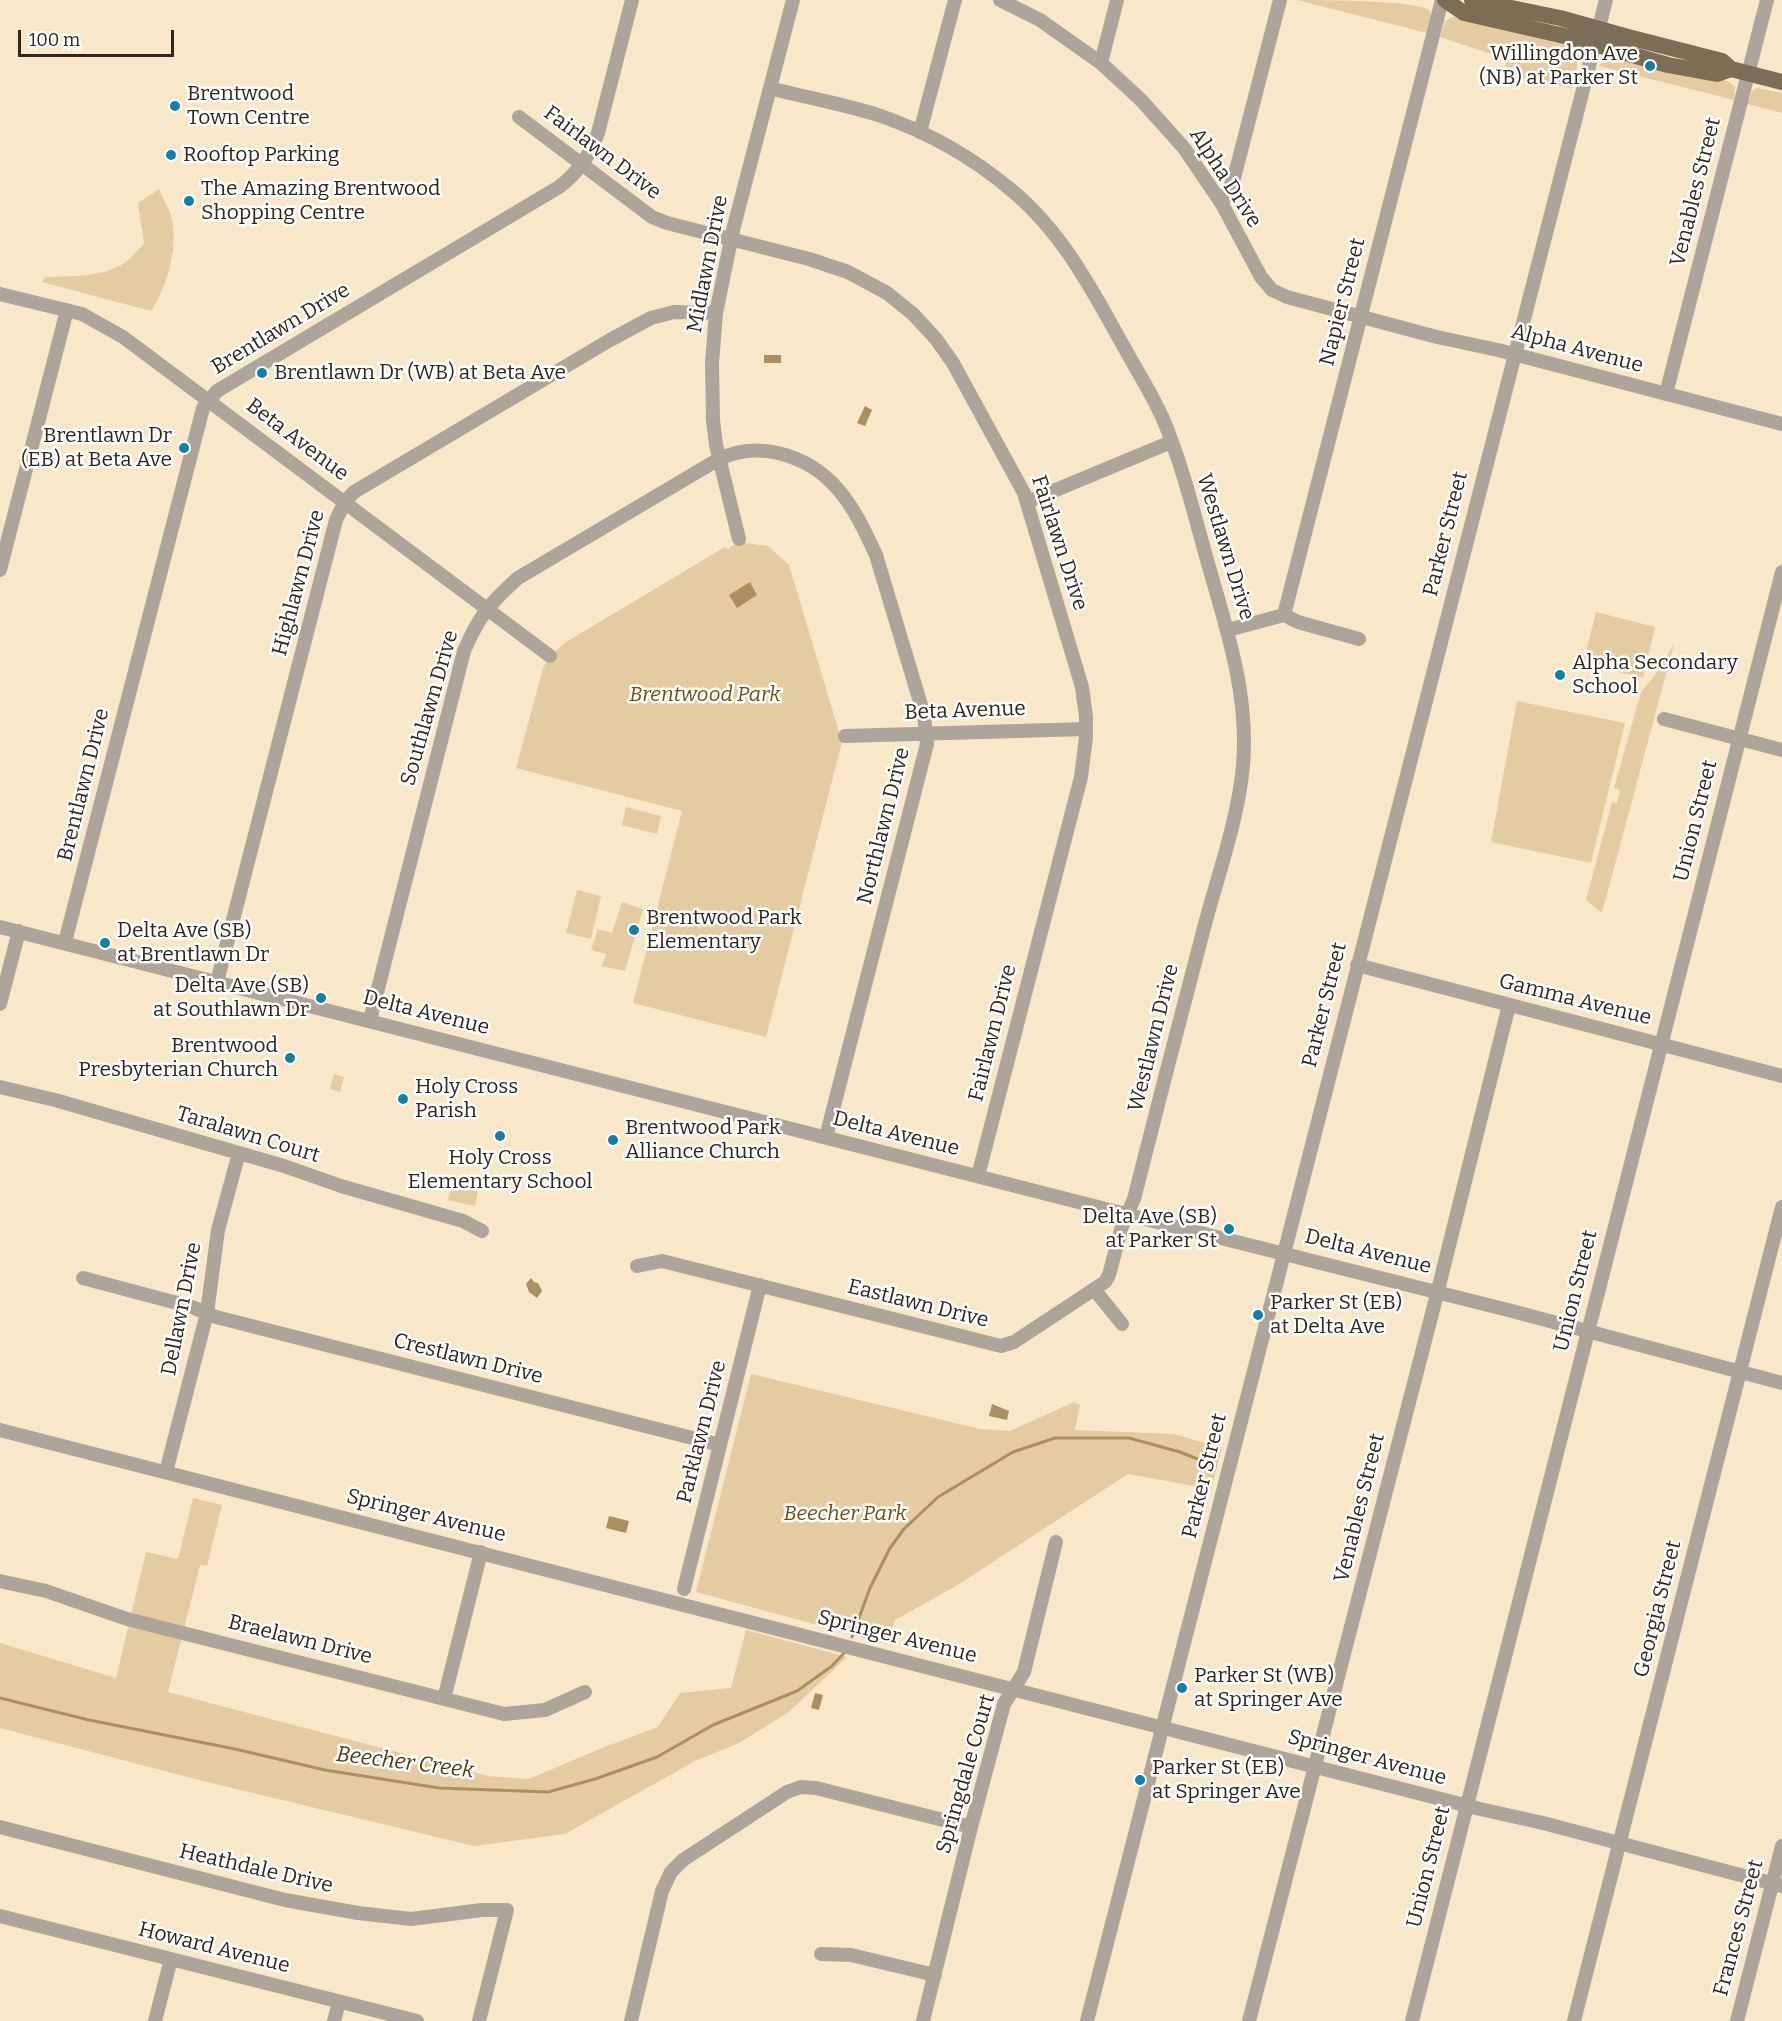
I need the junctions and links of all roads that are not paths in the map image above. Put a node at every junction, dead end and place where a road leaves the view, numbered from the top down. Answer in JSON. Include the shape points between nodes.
{"nodes":[{"id":1,"x":632,"y":0,"type":"edge"},
{"id":2,"x":793,"y":0,"type":"edge"},
{"id":3,"x":955,"y":0,"type":"edge"},
{"id":4,"x":1000,"y":0,"type":"edge"},
{"id":5,"x":1117,"y":0,"type":"edge"},
{"id":6,"x":1280,"y":0,"type":"edge"},
{"id":7,"x":1444,"y":0,"type":"edge"},
{"id":8,"x":1472,"y":0,"type":"edge"},
{"id":9,"x":1606,"y":0,"type":"edge"},
{"id":10,"x":1767,"y":0,"type":"edge"},
{"id":11,"x":1597,"y":37,"type":"junction"},
{"id":12,"x":1101,"y":63,"type":"junction"},
{"id":13,"x":1748,"y":73,"type":"junction"},
{"id":14,"x":1782,"y":82,"type":"edge"},
{"id":15,"x":770,"y":88,"type":"junction"},
{"id":16,"x":519,"y":117,"type":"dead end"},
{"id":17,"x":920,"y":132,"type":"junction"},
{"id":18,"x":582,"y":165,"type":"junction"},
{"id":19,"x":1221,"y":204,"type":"junction"},
{"id":20,"x":731,"y":240,"type":"junction"},
{"id":21,"x":0,"y":294,"type":"edge"},
{"id":22,"x":67,"y":310,"type":"junction"},
{"id":23,"x":716,"y":312,"type":"junction"},
{"id":24,"x":1362,"y":317,"type":"junction"},
{"id":25,"x":1514,"y":354,"type":"junction"},
{"id":26,"x":1666,"y":394,"type":"junction"},
{"id":27,"x":208,"y":400,"type":"junction"},
{"id":28,"x":1782,"y":424,"type":"edge"},
{"id":29,"x":1171,"y":442,"type":"junction"},
{"id":30,"x":719,"y":459,"type":"junction"},
{"id":31,"x":345,"y":502,"type":"junction"},
{"id":32,"x":1027,"y":502,"type":"junction"},
{"id":33,"x":740,"y":539,"type":"dead end"},
{"id":34,"x":0,"y":570,"type":"edge"},
{"id":35,"x":1782,"y":572,"type":"edge"},
{"id":36,"x":486,"y":609,"type":"junction"},
{"id":37,"x":1284,"y":615,"type":"junction"},
{"id":38,"x":1228,"y":630,"type":"junction"},
{"id":39,"x":1359,"y":639,"type":"dead end"},
{"id":40,"x":550,"y":656,"type":"dead end"},
{"id":41,"x":1664,"y":719,"type":"dead end"},
{"id":42,"x":1086,"y":729,"type":"junction"},
{"id":43,"x":927,"y":733,"type":"junction"},
{"id":44,"x":845,"y":736,"type":"dead end"},
{"id":45,"x":1739,"y":739,"type":"junction"},
{"id":46,"x":1782,"y":750,"type":"edge"},
{"id":47,"x":0,"y":927,"type":"edge"},
{"id":48,"x":19,"y":931,"type":"junction"},
{"id":49,"x":65,"y":942,"type":"junction"},
{"id":50,"x":1357,"y":966,"type":"junction"},
{"id":51,"x":217,"y":981,"type":"junction"},
{"id":52,"x":0,"y":1004,"type":"edge"},
{"id":53,"x":1509,"y":1005,"type":"junction"},
{"id":54,"x":370,"y":1020,"type":"junction"},
{"id":55,"x":1661,"y":1043,"type":"junction"},
{"id":56,"x":1782,"y":1076,"type":"edge"},
{"id":57,"x":0,"y":1087,"type":"edge"},
{"id":58,"x":826,"y":1137,"type":"junction"},
{"id":59,"x":239,"y":1153,"type":"junction"},
{"id":60,"x":978,"y":1176,"type":"junction"},
{"id":61,"x":1782,"y":1207,"type":"edge"},
{"id":62,"x":1127,"y":1215,"type":"junction"},
{"id":63,"x":482,"y":1231,"type":"dead end"},
{"id":64,"x":1284,"y":1253,"type":"junction"},
{"id":65,"x":637,"y":1266,"type":"dead end"},
{"id":66,"x":83,"y":1278,"type":"dead end"},
{"id":67,"x":760,"y":1286,"type":"junction"},
{"id":68,"x":1094,"y":1289,"type":"junction"},
{"id":69,"x":1437,"y":1292,"type":"junction"},
{"id":70,"x":207,"y":1313,"type":"junction"},
{"id":71,"x":1122,"y":1324,"type":"dead end"},
{"id":72,"x":1588,"y":1331,"type":"junction"},
{"id":73,"x":1740,"y":1371,"type":"junction"},
{"id":74,"x":1782,"y":1383,"type":"edge"},
{"id":75,"x":0,"y":1430,"type":"edge"},
{"id":76,"x":720,"y":1445,"type":"junction"},
{"id":77,"x":166,"y":1472,"type":"junction"},
{"id":78,"x":1056,"y":1542,"type":"dead end"},
{"id":79,"x":482,"y":1552,"type":"junction"},
{"id":80,"x":0,"y":1581,"type":"edge"},
{"id":81,"x":684,"y":1588,"type":"dead end"},
{"id":82,"x":1013,"y":1688,"type":"junction"},
{"id":83,"x":585,"y":1692,"type":"dead end"},
{"id":84,"x":444,"y":1699,"type":"junction"},
{"id":85,"x":1162,"y":1726,"type":"junction"},
{"id":86,"x":1316,"y":1766,"type":"junction"},
{"id":87,"x":1467,"y":1805,"type":"junction"},
{"id":88,"x":0,"y":1827,"type":"edge"},
{"id":89,"x":971,"y":1827,"type":"junction"},
{"id":90,"x":1620,"y":1843,"type":"junction"},
{"id":91,"x":1782,"y":1846,"type":"edge"},
{"id":92,"x":1777,"y":1885,"type":"edge"},
{"id":93,"x":0,"y":1916,"type":"edge"},
{"id":94,"x":821,"y":1954,"type":"dead end"},
{"id":95,"x":171,"y":1959,"type":"junction"},
{"id":96,"x":935,"y":1975,"type":"junction"},
{"id":97,"x":339,"y":2002,"type":"junction"},
{"id":98,"x":155,"y":2021,"type":"edge"},
{"id":99,"x":334,"y":2021,"type":"edge"},
{"id":100,"x":417,"y":2021,"type":"edge"},
{"id":101,"x":479,"y":2021,"type":"edge"},
{"id":102,"x":631,"y":2021,"type":"edge"},
{"id":103,"x":923,"y":2021,"type":"edge"},
{"id":104,"x":1087,"y":2021,"type":"edge"},
{"id":105,"x":1249,"y":2021,"type":"edge"},
{"id":106,"x":1412,"y":2021,"type":"edge"},
{"id":107,"x":1574,"y":2021,"type":"edge"},
{"id":108,"x":1737,"y":2021,"type":"edge"}],
"edges":[{"from":1,"to":18,"type":"street","name":"Brentlawn Drive","via":[[598,133]]},
{"from":2,"to":15,"type":"street","name":"Midlawn Drive"},
{"from":3,"to":17,"type":"street"},
{"from":4,"to":12,"type":"street","name":"Alpha Drive","via":[[1040,20]]},
{"from":5,"to":12,"type":"street"},
{"from":6,"to":19,"type":"street","via":[[1234,178]]},
{"from":7,"to":11,"type":"main road","via":[[1464,12]]},
{"from":7,"to":24,"type":"street","name":"Napier Street"},
{"from":8,"to":11,"type":"main road","via":[[1560,18]]},
{"from":9,"to":11,"type":"street","name":"Parker Street"},
{"from":10,"to":13,"type":"street","name":"Venables Street"},
{"from":11,"to":13,"type":"main road","via":[[1689,69],[1717,74],[1731,69]]},
{"from":11,"to":25,"type":"street","name":"Parker Street"},
{"from":12,"to":19,"type":"street","name":"Alpha Drive","via":[[1184,148]]},
{"from":13,"to":14,"type":"main road"},
{"from":13,"to":26,"type":"street","name":"Venables Street"},
{"from":15,"to":17,"type":"street","name":"Westlawn Drive","via":[[882,116]]},
{"from":15,"to":20,"type":"street","name":"Midlawn Drive"},
{"from":16,"to":18,"type":"street","name":"Fairlawn Drive"},
{"from":17,"to":29,"type":"street","name":"Westlawn Drive","via":[[961,154],[1011,189],[1060,242],[1087,281],[1161,415]]},
{"from":18,"to":20,"type":"street","name":"Fairlawn Drive","via":[[652,217]]},
{"from":18,"to":27,"type":"street","name":"Brentlawn Drive","via":[[559,187],[217,391]]},
{"from":19,"to":24,"type":"street","name":"Alpha Drive","via":[[1272,290]]},
{"from":20,"to":23,"type":"street","name":"Midlawn Drive"},
{"from":20,"to":32,"type":"street","name":"Fairlawn Drive","via":[[848,272],[887,293],[913,314],[953,363]]},
{"from":21,"to":22,"type":"street","name":"Beta Avenue"},
{"from":22,"to":27,"type":"street","name":"Beta Avenue","via":[[123,336]]},
{"from":22,"to":34,"type":"street"},
{"from":23,"to":30,"type":"street","name":"Midlawn Drive","via":[[713,420]]},
{"from":23,"to":31,"type":"street","name":"Highlawn Drive","via":[[674,312],[651,318],[354,492]]},
{"from":24,"to":25,"type":"street","name":"Alpha Avenue"},
{"from":24,"to":37,"type":"street","name":"Napier Street"},
{"from":25,"to":26,"type":"street","name":"Alpha Avenue"},
{"from":25,"to":50,"type":"street","name":"Parker Street"},
{"from":26,"to":28,"type":"street","name":"Alpha Avenue"},
{"from":27,"to":31,"type":"street","name":"Beta Avenue"},
{"from":27,"to":49,"type":"street","name":"Brentlawn Drive","via":[[201,414]]},
{"from":29,"to":32,"type":"street"},
{"from":29,"to":38,"type":"street","name":"Westlawn Drive"},
{"from":30,"to":33,"type":"street","name":"Midlawn Drive"},
{"from":30,"to":36,"type":"street","name":"Southlawn Drive","via":[[518,578]]},
{"from":30,"to":43,"type":"street","name":"Northlawn Drive","via":[[751,450],[794,456],[830,478],[847,500],[876,555]]},
{"from":31,"to":36,"type":"street","name":"Beta Avenue"},
{"from":31,"to":51,"type":"street","name":"Highlawn Drive","via":[[333,531]]},
{"from":32,"to":42,"type":"street","name":"Fairlawn Drive","via":[[1080,678]]},
{"from":35,"to":45,"type":"street","name":"Union Street"},
{"from":36,"to":40,"type":"street","name":"Beta Avenue"},
{"from":36,"to":54,"type":"street","name":"Southlawn Drive","via":[[464,651]]},
{"from":37,"to":38,"type":"street"},
{"from":37,"to":39,"type":"street"},
{"from":38,"to":62,"type":"street","name":"Westlawn Drive","via":[[1239,675],[1243,767]]},
{"from":41,"to":45,"type":"street"},
{"from":42,"to":43,"type":"street","name":"Beta Avenue"},
{"from":42,"to":60,"type":"street","name":"Fairlawn Drive","via":[[1081,777]]},
{"from":43,"to":44,"type":"street","name":"Beta Avenue"},
{"from":43,"to":58,"type":"street","name":"Northlawn Drive"},
{"from":45,"to":46,"type":"street"},
{"from":45,"to":55,"type":"street","name":"Union Street"},
{"from":47,"to":48,"type":"street","name":"Delta Avenue"},
{"from":48,"to":49,"type":"street","name":"Delta Avenue"},
{"from":48,"to":52,"type":"street"},
{"from":49,"to":51,"type":"street","name":"Delta Avenue"},
{"from":50,"to":53,"type":"street","name":"Gamma Avenue"},
{"from":50,"to":64,"type":"street","name":"Parker Street"},
{"from":51,"to":54,"type":"street","name":"Delta Avenue"},
{"from":53,"to":55,"type":"street","name":"Gamma Avenue"},
{"from":53,"to":69,"type":"street","name":"Venables Street"},
{"from":54,"to":58,"type":"street","name":"Delta Avenue"},
{"from":55,"to":56,"type":"street","name":"Gamma Avenue"},
{"from":55,"to":72,"type":"street","name":"Union Street"},
{"from":57,"to":59,"type":"street","name":"Taralawn Court"},
{"from":58,"to":60,"type":"street","name":"Delta Avenue"},
{"from":59,"to":63,"type":"street","name":"Taralawn Court","via":[[463,1221]]},
{"from":59,"to":70,"type":"street","name":"Dellawn Drive","via":[[218,1230]]},
{"from":60,"to":62,"type":"street","name":"Delta Avenue"},
{"from":61,"to":73,"type":"street","name":"Georgia Street"},
{"from":62,"to":64,"type":"street","name":"Delta Avenue"},
{"from":62,"to":68,"type":"street","name":"Eastlawn Drive","via":[[1108,1277]]},
{"from":64,"to":69,"type":"street","name":"Delta Avenue"},
{"from":64,"to":85,"type":"street","name":"Parker Street"},
{"from":65,"to":67,"type":"street","name":"Eastlawn Drive","via":[[656,1261]]},
{"from":66,"to":70,"type":"street","name":"Crestlawn Drive"},
{"from":67,"to":68,"type":"street","name":"Eastlawn Drive","via":[[1001,1346],[1014,1342]]},
{"from":67,"to":76,"type":"street","name":"Parklawn Drive"},
{"from":68,"to":71,"type":"street"},
{"from":69,"to":72,"type":"street","name":"Delta Avenue"},
{"from":69,"to":86,"type":"street","name":"Venables Street"},
{"from":70,"to":76,"type":"street","name":"Crestlawn Drive"},
{"from":70,"to":77,"type":"street","name":"Dellawn Drive"},
{"from":72,"to":73,"type":"street","name":"Delta Avenue"},
{"from":72,"to":87,"type":"street","name":"Union Street"},
{"from":73,"to":74,"type":"street","name":"Delta Avenue"},
{"from":73,"to":90,"type":"street","name":"Georgia Street"},
{"from":75,"to":77,"type":"street","name":"Springer Avenue"},
{"from":76,"to":81,"type":"street","name":"Parklawn Drive"},
{"from":77,"to":79,"type":"street","name":"Springer Avenue"},
{"from":78,"to":82,"type":"street","name":"Springdale Court","via":[[1024,1672]]},
{"from":79,"to":82,"type":"street","name":"Springer Avenue"},
{"from":79,"to":84,"type":"street"},
{"from":80,"to":84,"type":"street","name":"Braelawn Drive","via":[[27,1585],[128,1619]]},
{"from":82,"to":85,"type":"street","name":"Springer Avenue"},
{"from":82,"to":89,"type":"street","name":"Springdale Court","via":[[1004,1704]]},
{"from":83,"to":84,"type":"street","name":"Braelawn Drive","via":[[544,1710],[504,1714]]},
{"from":85,"to":86,"type":"street","name":"Springer Avenue"},
{"from":85,"to":104,"type":"street","name":"Parker Street"},
{"from":86,"to":87,"type":"street","name":"Springer Avenue"},
{"from":86,"to":105,"type":"street","name":"Venables Street"},
{"from":87,"to":90,"type":"street","name":"Springer Avenue"},
{"from":87,"to":106,"type":"street","name":"Union Street"},
{"from":88,"to":101,"type":"street","name":"Heathdale Drive","via":[[285,1900],[358,1913],[422,1918],[507,1910]]},
{"from":89,"to":96,"type":"street","name":"Springdale Court"},
{"from":89,"to":102,"type":"street","via":[[816,1788],[801,1787],[787,1792],[683,1860],[671,1872],[662,1892]]},
{"from":90,"to":92,"type":"street","name":"Springer Avenue"},
{"from":90,"to":107,"type":"street","name":"Georgia Street"},
{"from":91,"to":92,"type":"street","name":"Frances Street"},
{"from":92,"to":108,"type":"street","name":"Frances Street"},
{"from":93,"to":95,"type":"street","name":"Howard Avenue"},
{"from":94,"to":96,"type":"street","via":[[851,1955]]},
{"from":95,"to":97,"type":"street","name":"Howard Avenue"},
{"from":95,"to":98,"type":"street"},
{"from":96,"to":103,"type":"street","name":"Springdale Court"},
{"from":97,"to":99,"type":"street"},
{"from":97,"to":100,"type":"street","name":"Howard Avenue"}]}
